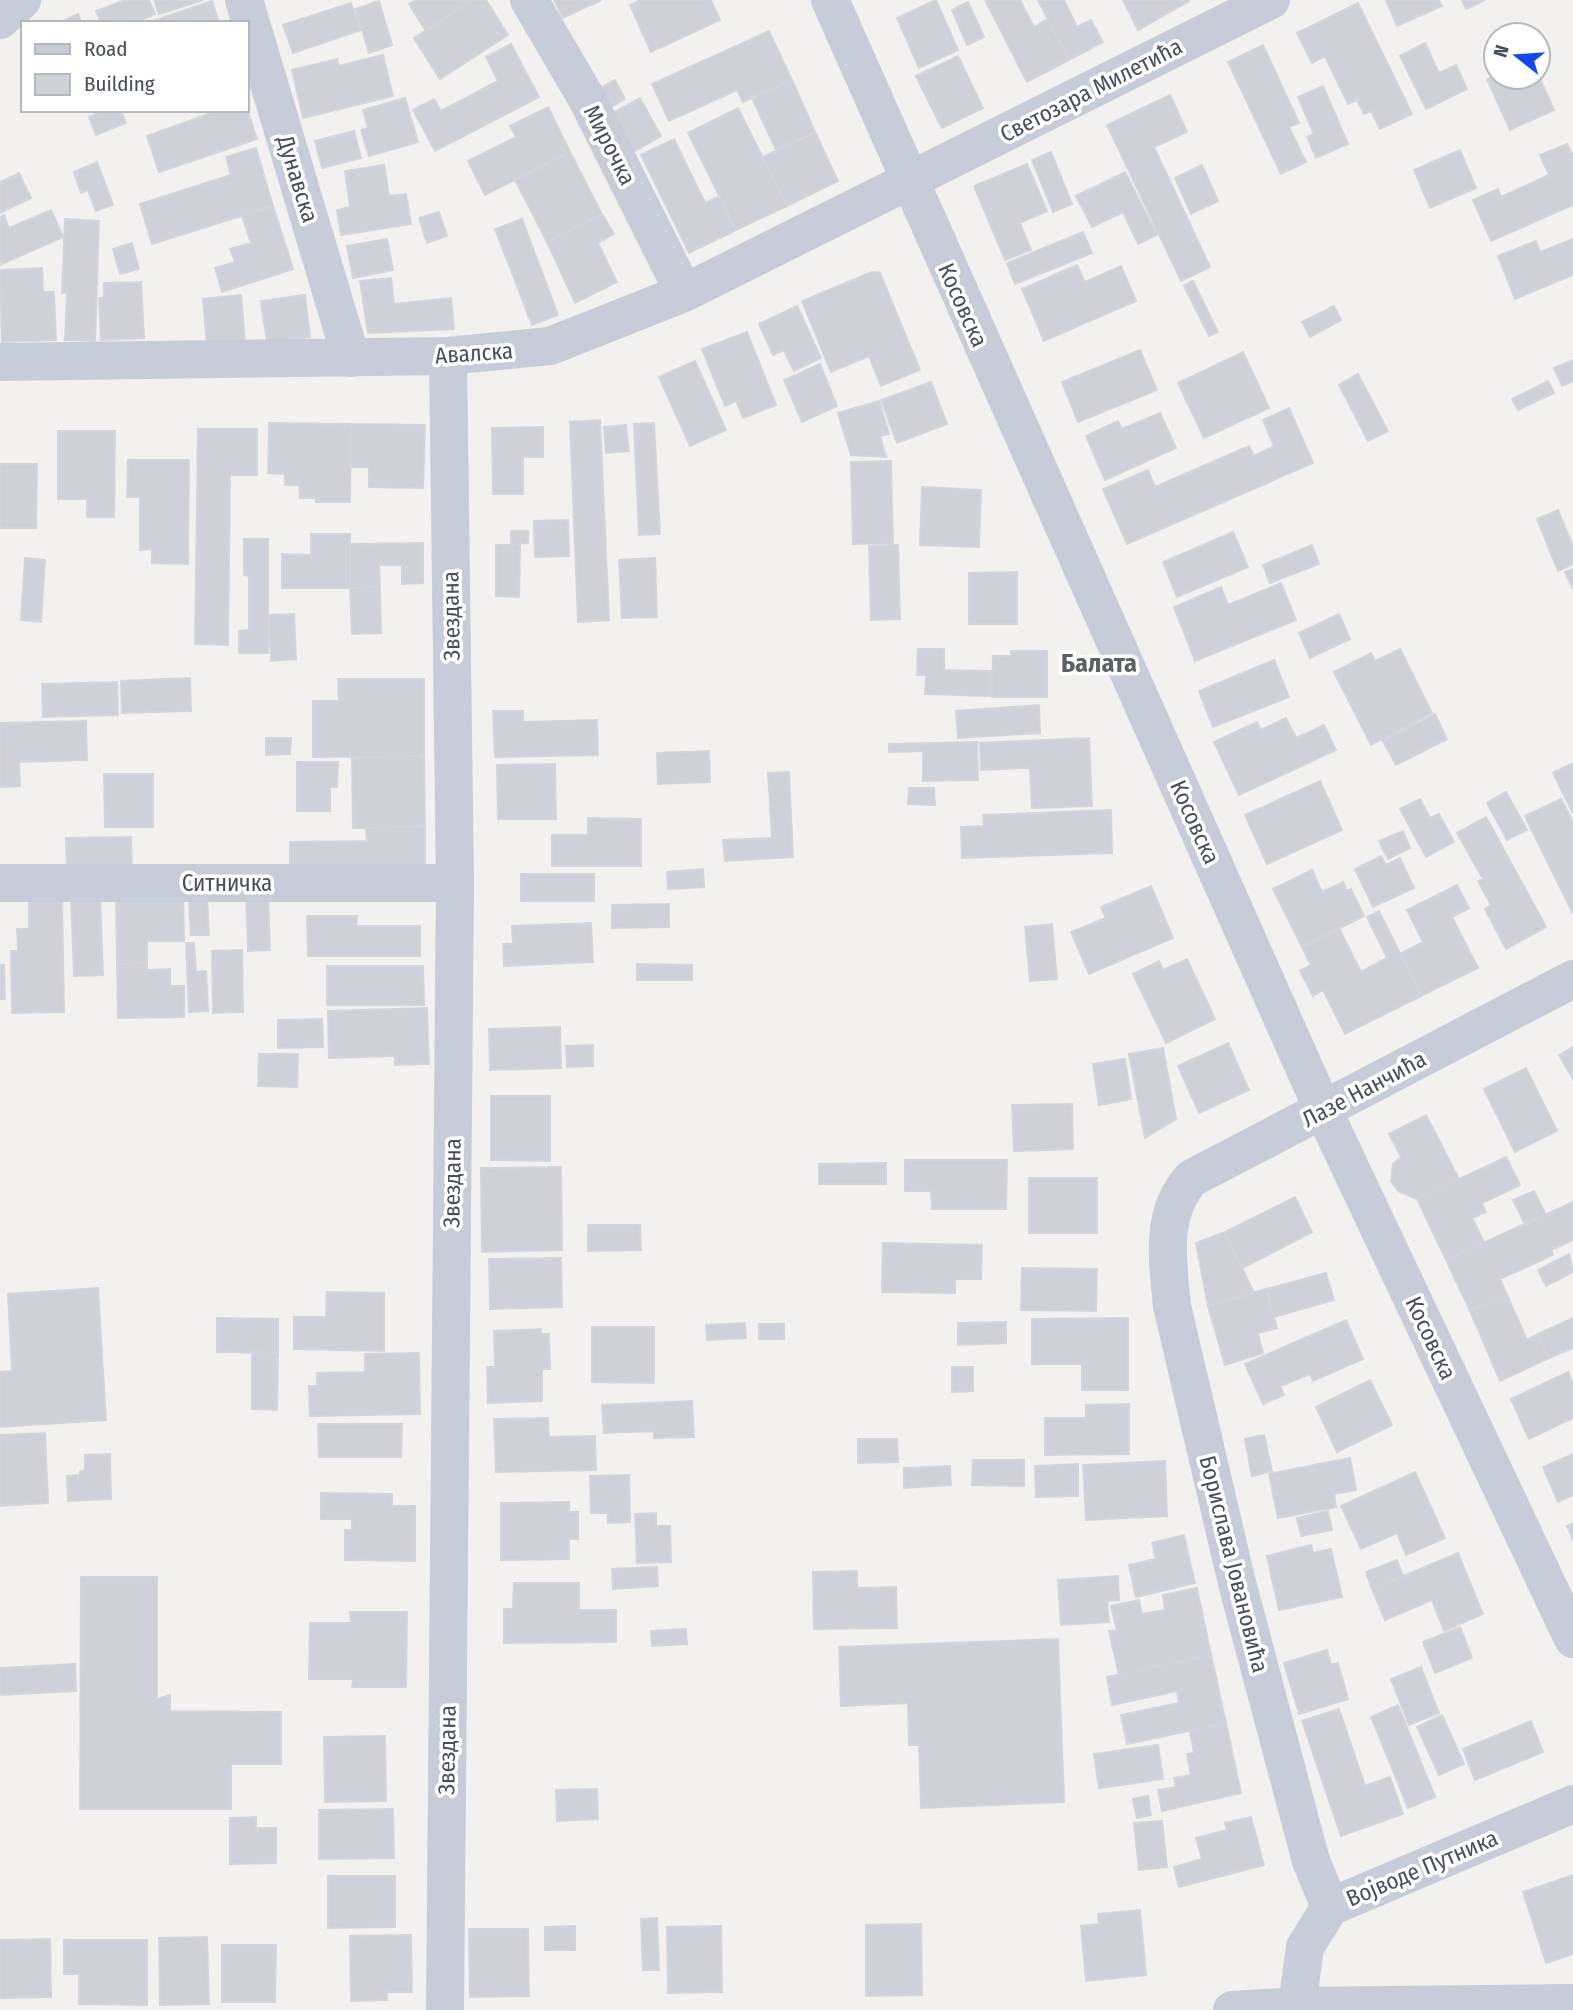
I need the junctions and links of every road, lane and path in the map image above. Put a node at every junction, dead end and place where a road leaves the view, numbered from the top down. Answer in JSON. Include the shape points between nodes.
{"nodes":[{"id":1,"x":22,"y":0,"type":"edge"},
{"id":2,"x":244,"y":0,"type":"edge"},
{"id":3,"x":528,"y":0,"type":"edge"},
{"id":4,"x":830,"y":0,"type":"edge"},
{"id":5,"x":1271,"y":0,"type":"edge"},
{"id":6,"x":0,"y":20,"type":"edge"},
{"id":7,"x":911,"y":180,"type":"junction"},
{"id":8,"x":684,"y":293,"type":"junction"},
{"id":9,"x":448,"y":356,"type":"junction"},
{"id":10,"x":351,"y":358,"type":"junction"},
{"id":11,"x":0,"y":362,"type":"edge"},
{"id":12,"x":0,"y":883,"type":"edge"},
{"id":13,"x":455,"y":883,"type":"junction"},
{"id":14,"x":1573,"y":979,"type":"edge"},
{"id":15,"x":1323,"y":1110,"type":"junction"},
{"id":16,"x":1170,"y":1214,"type":"joint"},
{"id":17,"x":1573,"y":1639,"type":"edge"},
{"id":18,"x":1573,"y":1804,"type":"edge"},
{"id":19,"x":1331,"y":1907,"type":"junction"},
{"id":20,"x":1573,"y":2003,"type":"edge"},
{"id":21,"x":1297,"y":2006,"type":"junction"},
{"id":22,"x":445,"y":2010,"type":"edge"},
{"id":23,"x":1232,"y":2010,"type":"edge"}],
"edges":[{"from":1,"to":6,"type":"street"},
{"from":2,"to":10,"type":"street","name":"Дунавска"},
{"from":3,"to":8,"type":"street","name":"Мирочка","via":[[587,99]]},
{"from":4,"to":7,"type":"street","name":"Косовска"},
{"from":5,"to":7,"type":"street","name":"Светозара Милетића"},
{"from":7,"to":8,"type":"street","name":"Авалска"},
{"from":7,"to":15,"type":"street","name":"Косовска"},
{"from":8,"to":9,"type":"street","name":"Авалска","via":[[550,346]]},
{"from":9,"to":10,"type":"street","name":"Авалска"},
{"from":9,"to":13,"type":"street","name":"Звездана"},
{"from":10,"to":11,"type":"street","name":"Авалска"},
{"from":12,"to":13,"type":"street","name":"Ситничка"},
{"from":13,"to":22,"type":"street","name":"Звездана"},
{"from":14,"to":15,"type":"street","name":"Лазе Нанчића"},
{"from":15,"to":16,"type":"street","name":"Лазе Нанчића","via":[[1192,1178]]},
{"from":15,"to":17,"type":"street","name":"Косовска"},
{"from":16,"to":19,"type":"street","name":"Борислава Јовановића","via":[[1172,1306],[1311,1861]]},
{"from":18,"to":19,"type":"street","name":"Војводе Путника"},
{"from":19,"to":21,"type":"street","name":"Војводе Путника","via":[[1305,1947]]},
{"from":20,"to":21,"type":"street"},
{"from":21,"to":23,"type":"street"}]}
